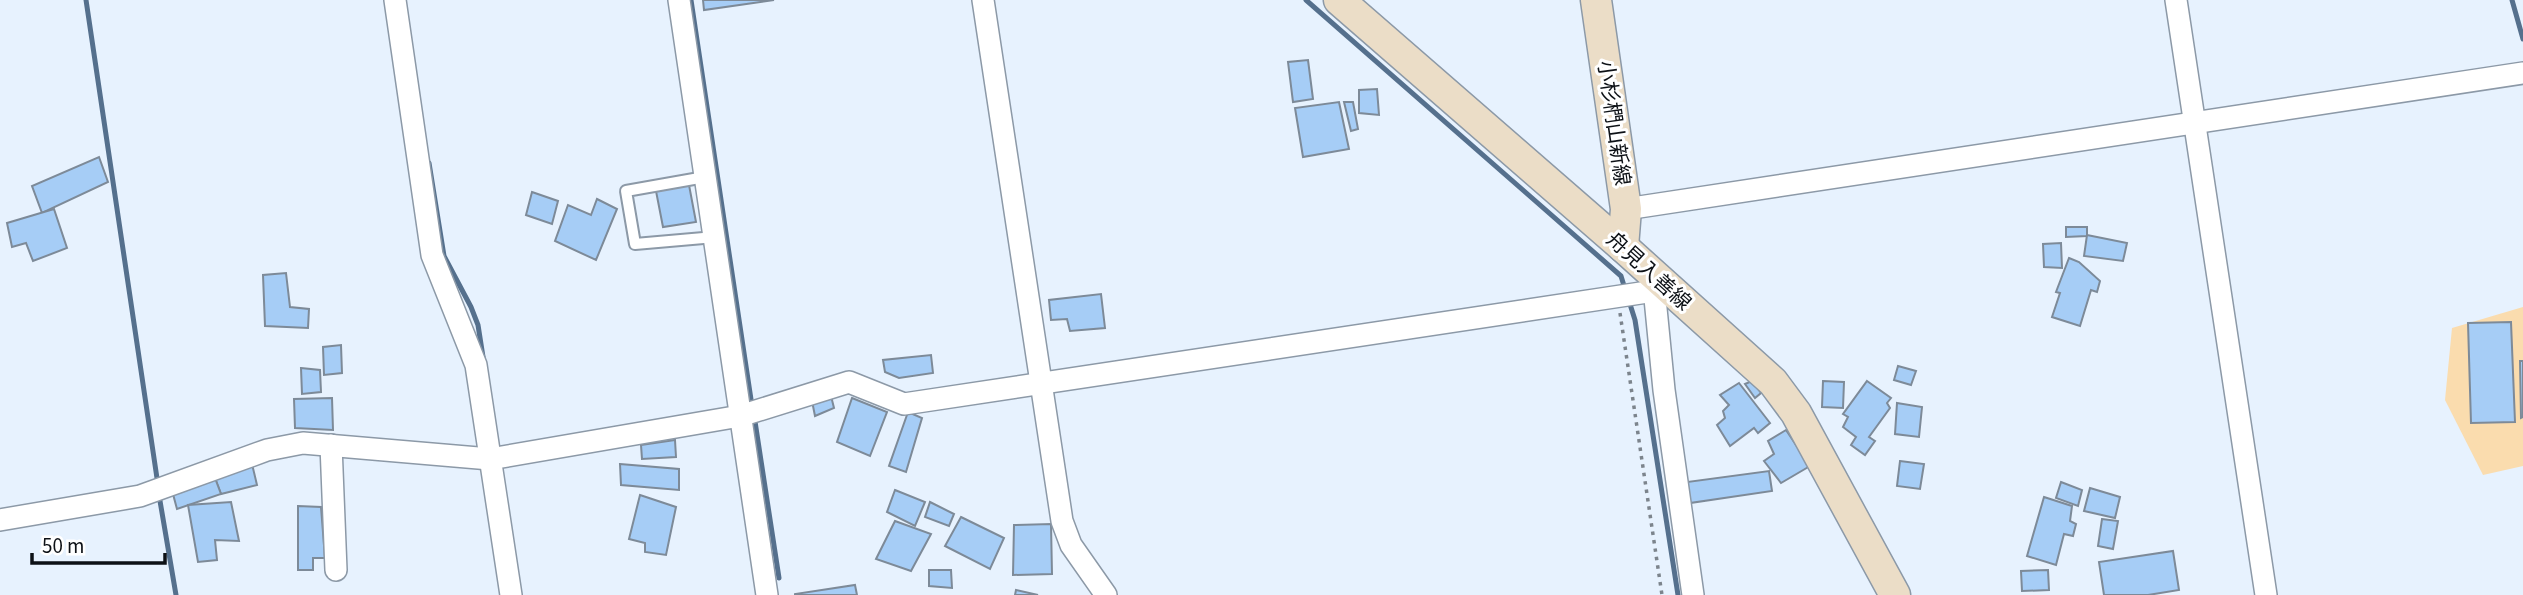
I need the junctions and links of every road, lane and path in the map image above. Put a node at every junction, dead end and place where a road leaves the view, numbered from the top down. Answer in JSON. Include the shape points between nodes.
{"nodes":[{"id":1,"x":395,"y":0,"type":"edge"},
{"id":2,"x":679,"y":0,"type":"edge"},
{"id":3,"x":984,"y":0,"type":"edge"},
{"id":4,"x":1339,"y":0,"type":"edge"},
{"id":5,"x":1596,"y":0,"type":"edge"},
{"id":6,"x":2176,"y":0,"type":"edge"},
{"id":7,"x":2523,"y":73,"type":"edge"},
{"id":8,"x":2196,"y":122,"type":"junction"},
{"id":9,"x":705,"y":177,"type":"junction"},
{"id":10,"x":1626,"y":209,"type":"junction"},
{"id":11,"x":715,"y":237,"type":"junction"},
{"id":12,"x":1623,"y":247,"type":"junction"},
{"id":13,"x":1654,"y":283,"type":"junction"},
{"id":14,"x":1618,"y":296,"type":"junction"},
{"id":15,"x":1041,"y":383,"type":"junction"},
{"id":16,"x":740,"y":416,"type":"junction"},
{"id":17,"x":331,"y":445,"type":"junction"},
{"id":18,"x":489,"y":459,"type":"junction"},
{"id":19,"x":0,"y":520,"type":"edge"},
{"id":20,"x":336,"y":570,"type":"dead end"},
{"id":21,"x":510,"y":595,"type":"edge"},
{"id":22,"x":767,"y":595,"type":"edge"},
{"id":23,"x":1106,"y":595,"type":"edge"},
{"id":24,"x":1662,"y":595,"type":"edge"},
{"id":25,"x":1693,"y":595,"type":"edge"},
{"id":26,"x":1895,"y":595,"type":"edge"},
{"id":27,"x":2266,"y":595,"type":"edge"}],
"edges":[{"from":1,"to":18,"type":"street","via":[[432,255],[476,365]]},
{"from":2,"to":9,"type":"street"},
{"from":3,"to":15,"type":"street"},
{"from":4,"to":12,"type":"main road","name":"舟見入善線"},
{"from":5,"to":10,"type":"main road","name":"小杉椚山新線"},
{"from":6,"to":8,"type":"street"},
{"from":7,"to":8,"type":"street"},
{"from":8,"to":10,"type":"street"},
{"from":8,"to":27,"type":"street"},
{"from":9,"to":11,"type":"street"},
{"from":9,"to":11,"type":"lane","via":[[625,191],[635,244]]},
{"from":10,"to":12,"type":"main road","name":"小杉椚山新線"},
{"from":11,"to":16,"type":"street"},
{"from":12,"to":13,"type":"main road","name":"舟見入善線"},
{"from":13,"to":14,"type":"street"},
{"from":13,"to":25,"type":"street"},
{"from":13,"to":26,"type":"main road","name":"舟見入善線","via":[[1773,382],[1796,413]]},
{"from":14,"to":15,"type":"street"},
{"from":14,"to":24,"type":"path"},
{"from":15,"to":16,"type":"street","via":[[904,404],[849,382]]},
{"from":15,"to":23,"type":"street","via":[[1062,521],[1071,545]]},
{"from":16,"to":18,"type":"street"},
{"from":16,"to":22,"type":"street"},
{"from":17,"to":18,"type":"street"},
{"from":17,"to":19,"type":"street","via":[[303,443],[267,450],[139,496]]},
{"from":17,"to":20,"type":"street"},
{"from":18,"to":21,"type":"street"}]}
